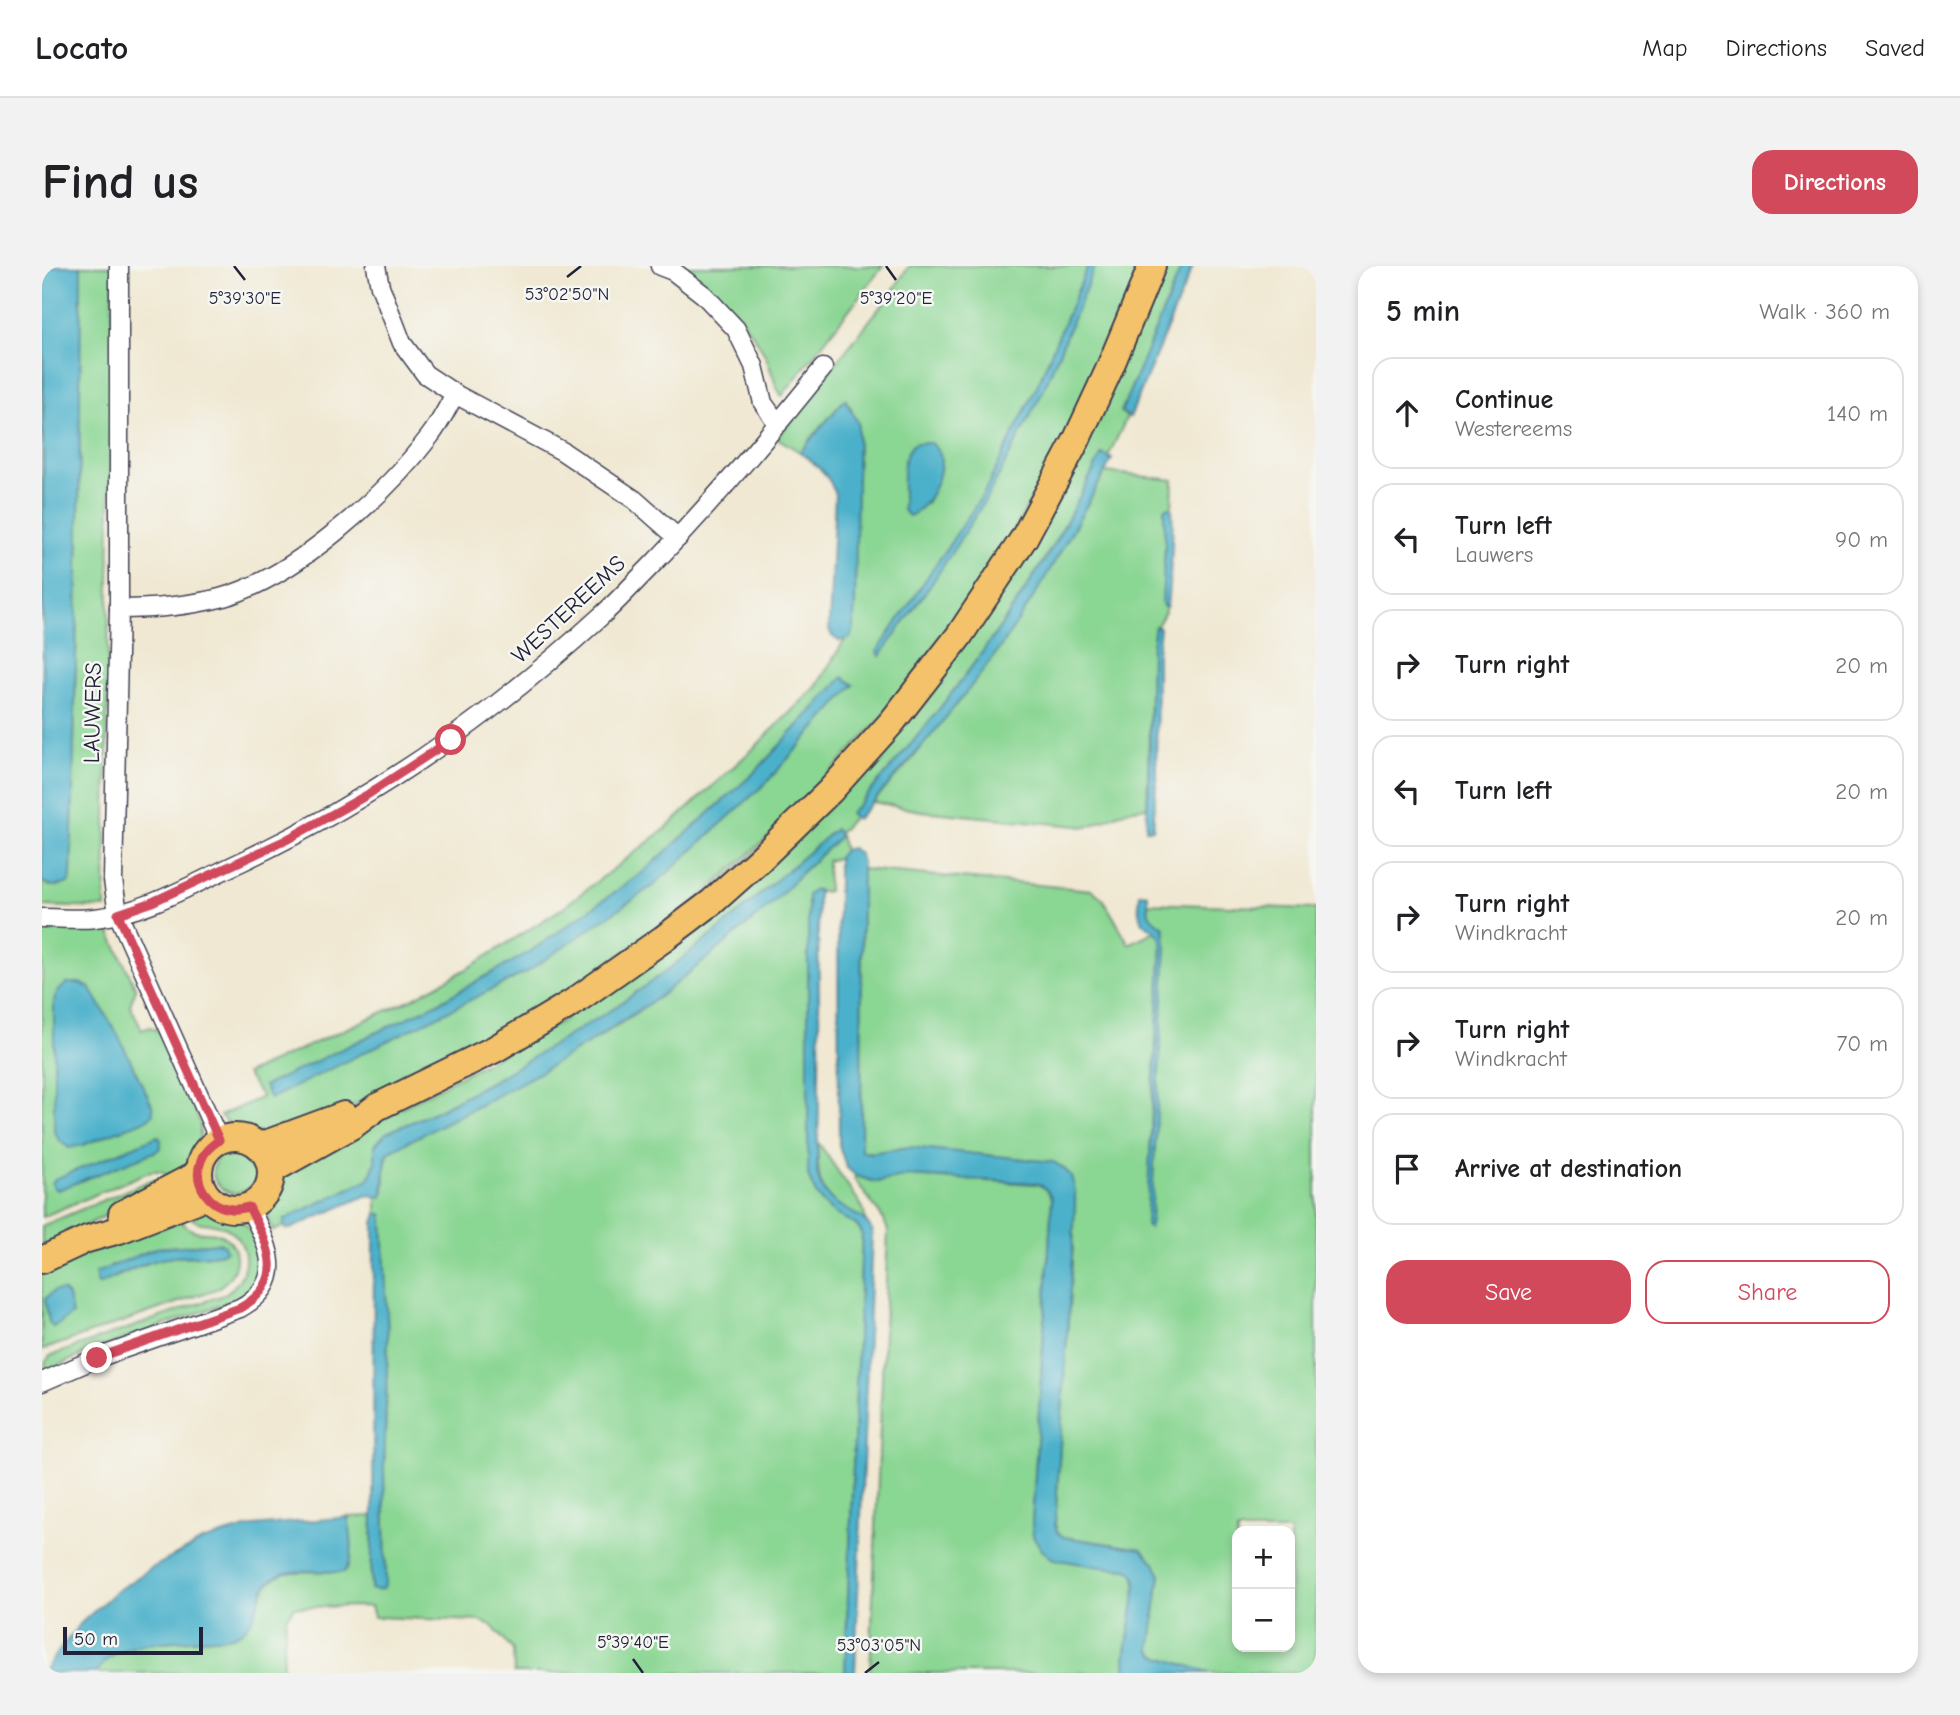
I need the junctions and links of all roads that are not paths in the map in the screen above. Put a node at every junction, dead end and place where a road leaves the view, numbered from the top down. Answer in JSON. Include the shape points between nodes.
{"nodes":[{"id":1,"x":119,"y":266,"type":"edge"},
{"id":2,"x":376,"y":266,"type":"edge"},
{"id":3,"x":660,"y":266,"type":"edge"},
{"id":4,"x":1152,"y":266,"type":"edge"},
{"id":5,"x":823,"y":368,"type":"dead end"},
{"id":6,"x":455,"y":394,"type":"junction"},
{"id":7,"x":778,"y":424,"type":"junction"},
{"id":8,"x":677,"y":538,"type":"junction"},
{"id":9,"x":119,"y":609,"type":"junction"},
{"id":10,"x":118,"y":914,"type":"junction"},
{"id":11,"x":42,"y":918,"type":"edge"},
{"id":12,"x":377,"y":1107,"type":"junction"},
{"id":13,"x":219,"y":1140,"type":"junction"},
{"id":14,"x":260,"y":1146,"type":"junction"},
{"id":15,"x":272,"y":1170,"type":"junction"},
{"id":16,"x":202,"y":1185,"type":"junction"},
{"id":17,"x":249,"y":1207,"type":"junction"},
{"id":18,"x":42,"y":1260,"type":"edge"},
{"id":19,"x":42,"y":1382,"type":"edge"}],
"edges":[{"from":1,"to":9,"type":"street","name":"LAUWERS"},
{"from":2,"to":6,"type":"street","via":[[402,343],[425,374]]},
{"from":3,"to":7,"type":"street","via":[[704,295],[736,329],[754,366],[763,403]]},
{"from":4,"to":12,"type":"main road","via":[[1076,441],[1024,538],[959,636],[892,722],[830,791],[712,902],[572,1003],[495,1049]]},
{"from":5,"to":7,"type":"street","name":"WESTEREEMS"},
{"from":6,"to":8,"type":"street","via":[[562,451],[635,500]]},
{"from":6,"to":9,"type":"street","via":[[431,435],[387,486],[326,539],[275,575],[222,598],[158,609]]},
{"from":7,"to":8,"type":"street","name":"WESTEREEMS"},
{"from":8,"to":10,"type":"street","name":"WESTEREEMS","via":[[602,616],[451,740],[286,840]]},
{"from":9,"to":10,"type":"street","name":"LAUWERS","via":[[113,880]]},
{"from":10,"to":11,"type":"street","name":"WESTEREEMS","via":[[94,919]]},
{"from":10,"to":13,"type":"street","name":"LAUWERS"},
{"from":12,"to":14,"type":"main road"},
{"from":12,"to":15,"type":"main road"},
{"from":13,"to":14,"type":"main road","via":[[247,1138]]},
{"from":13,"to":16,"type":"main road","via":[[200,1161]]},
{"from":14,"to":15,"type":"main road"},
{"from":15,"to":17,"type":"main road","via":[[262,1198]]},
{"from":16,"to":17,"type":"main road","via":[[219,1206]]},
{"from":16,"to":18,"type":"main road","via":[[112,1219],[88,1239]]},
{"from":17,"to":19,"type":"street","via":[[271,1257],[266,1283],[251,1302]]}]}
